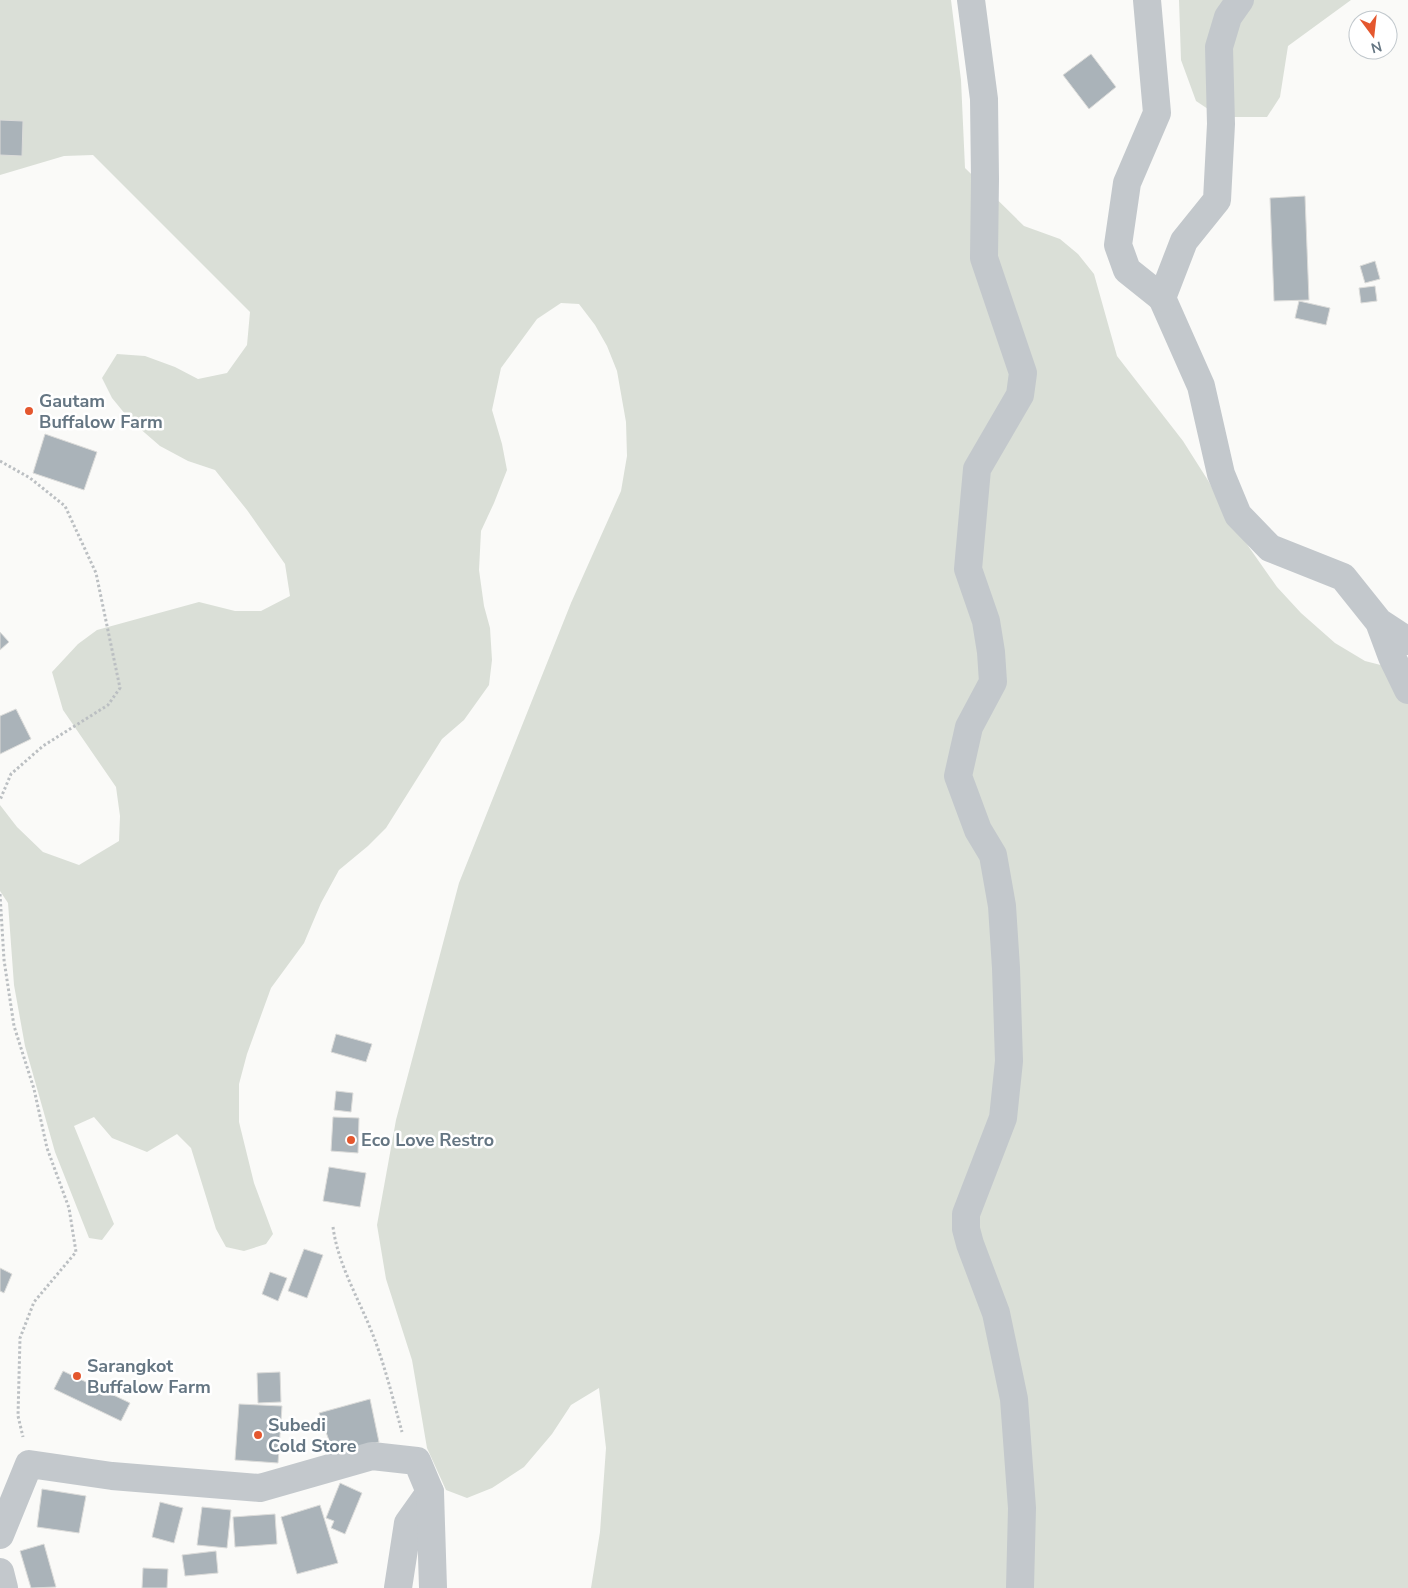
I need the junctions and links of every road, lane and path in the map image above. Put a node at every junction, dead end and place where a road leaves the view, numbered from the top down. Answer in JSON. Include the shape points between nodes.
{"nodes":[{"id":1,"x":971,"y":0,"type":"edge"},
{"id":2,"x":1147,"y":0,"type":"edge"},
{"id":3,"x":1240,"y":0,"type":"edge"},
{"id":4,"x":1162,"y":298,"type":"junction"},
{"id":5,"x":0,"y":461,"type":"edge"},
{"id":6,"x":1380,"y":622,"type":"junction"},
{"id":7,"x":1408,"y":641,"type":"edge"},
{"id":8,"x":1408,"y":690,"type":"edge"},
{"id":9,"x":0,"y":800,"type":"edge"},
{"id":10,"x":0,"y":894,"type":"edge"},
{"id":11,"x":333,"y":1226,"type":"dead end"},
{"id":12,"x":417,"y":1461,"type":"junction"},
{"id":13,"x":29,"y":1464,"type":"junction"},
{"id":14,"x":430,"y":1492,"type":"junction"},
{"id":15,"x":0,"y":1535,"type":"edge"},
{"id":16,"x":0,"y":1572,"type":"edge"},
{"id":17,"x":4,"y":1588,"type":"edge"},
{"id":18,"x":398,"y":1588,"type":"edge"},
{"id":19,"x":433,"y":1588,"type":"edge"},
{"id":20,"x":1020,"y":1588,"type":"edge"}],
"edges":[{"from":1,"to":20,"type":"street","via":[[984,99],[984,258],[1023,373],[1020,395],[977,469],[968,569],[986,621],[993,682],[969,727],[958,776],[995,864],[1002,906],[1009,1061],[1003,1118],[966,1214],[966,1229],[996,1313],[1014,1399],[1022,1508]]},
{"from":2,"to":4,"type":"street","via":[[1157,113],[1127,183],[1118,245],[1127,270]]},
{"from":3,"to":4,"type":"street","via":[[1228,17],[1219,47],[1221,124],[1217,200],[1184,242]]},
{"from":4,"to":6,"type":"street","via":[[1201,386],[1221,474],[1238,515],[1270,548],[1343,577]]},
{"from":5,"to":9,"type":"path","via":[[30,478],[65,506],[96,573],[120,688],[108,705],[43,746],[12,774]]},
{"from":6,"to":7,"type":"street"},
{"from":6,"to":8,"type":"street"},
{"from":10,"to":13,"type":"path","via":[[4,960],[14,1026],[34,1089],[47,1148],[69,1208],[76,1252],[34,1302],[20,1338],[18,1416]]},
{"from":11,"to":12,"type":"path","via":[[341,1261],[381,1357],[403,1438]]},
{"from":12,"to":13,"type":"street","via":[[372,1456],[260,1488],[112,1476]]},
{"from":12,"to":14,"type":"street"},
{"from":13,"to":15,"type":"street"},
{"from":14,"to":18,"type":"street","via":[[408,1523]]},
{"from":14,"to":19,"type":"street"},
{"from":16,"to":17,"type":"street"}]}
